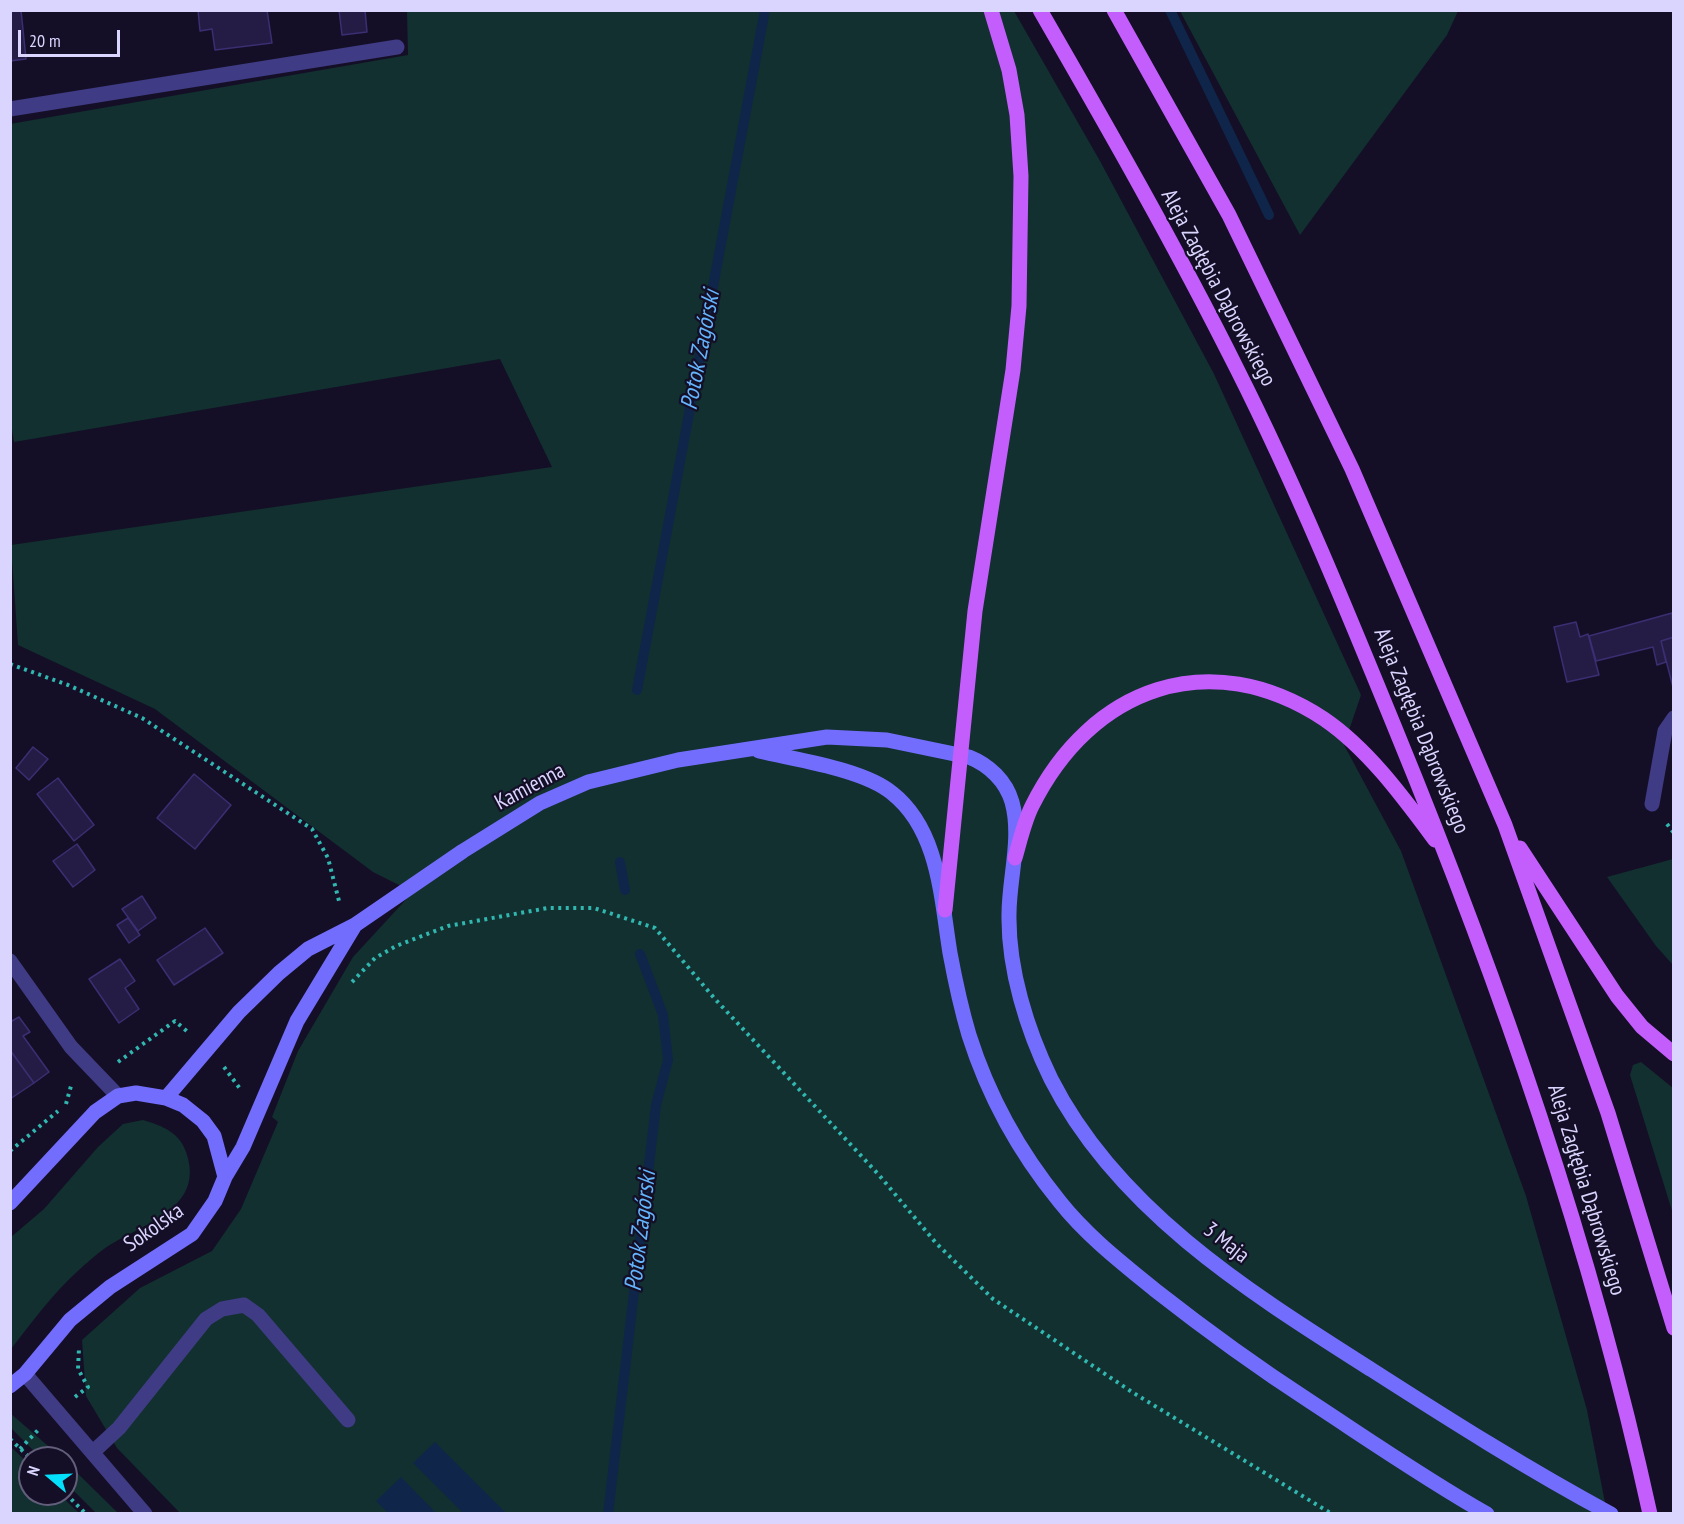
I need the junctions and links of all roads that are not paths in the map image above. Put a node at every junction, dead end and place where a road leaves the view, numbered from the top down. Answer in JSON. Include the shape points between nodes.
{"nodes":[{"id":1,"x":992,"y":10,"type":"edge"},
{"id":2,"x":1040,"y":10,"type":"edge"},
{"id":3,"x":1114,"y":10,"type":"edge"},
{"id":4,"x":397,"y":47,"type":"dead end"},
{"id":5,"x":10,"y":109,"type":"edge"},
{"id":6,"x":1674,"y":718,"type":"edge"},
{"id":7,"x":752,"y":749,"type":"junction"},
{"id":8,"x":962,"y":756,"type":"junction"},
{"id":9,"x":1652,"y":804,"type":"dead end"},
{"id":10,"x":1505,"y":825,"type":"junction"},
{"id":11,"x":1015,"y":858,"type":"junction"},
{"id":12,"x":1449,"y":859,"type":"junction"},
{"id":13,"x":945,"y":910,"type":"junction"},
{"id":14,"x":355,"y":925,"type":"junction"},
{"id":15,"x":10,"y":961,"type":"edge"},
{"id":16,"x":1674,"y":1054,"type":"edge"},
{"id":17,"x":118,"y":1096,"type":"junction"},
{"id":18,"x":166,"y":1098,"type":"junction"},
{"id":19,"x":225,"y":1177,"type":"junction"},
{"id":20,"x":10,"y":1203,"type":"edge"},
{"id":21,"x":1674,"y":1328,"type":"edge"},
{"id":22,"x":25,"y":1374,"type":"junction"},
{"id":23,"x":10,"y":1386,"type":"edge"},
{"id":24,"x":348,"y":1420,"type":"dead end"},
{"id":25,"x":93,"y":1452,"type":"junction"},
{"id":26,"x":145,"y":1514,"type":"edge"},
{"id":27,"x":1487,"y":1514,"type":"edge"},
{"id":28,"x":1611,"y":1514,"type":"edge"},
{"id":29,"x":1650,"y":1514,"type":"edge"}],
"edges":[{"from":1,"to":8,"type":"main road","via":[[1017,115],[1020,285],[1013,370],[976,603]]},
{"from":2,"to":12,"type":"main road","name":"Aleja Zagłębia Dąbrowskiego","via":[[1120,149],[1238,370],[1340,593]]},
{"from":3,"to":10,"type":"main road","name":"Aleja Zagłębia Dąbrowskiego","via":[[1229,215],[1347,459]]},
{"from":4,"to":5,"type":"street"},
{"from":6,"to":9,"type":"street","via":[[1665,731]]},
{"from":7,"to":8,"type":"street","name":"Kamienna","via":[[827,737],[887,740]]},
{"from":7,"to":13,"type":"street","name":"Kamienna","via":[[870,778],[908,806],[929,846]]},
{"from":7,"to":14,"type":"street","name":"Kamienna","via":[[678,760],[578,786],[540,803]]},
{"from":8,"to":11,"type":"street","name":"3 Maja","via":[[979,761],[1004,783],[1013,805]]},
{"from":8,"to":13,"type":"main road"},
{"from":10,"to":16,"type":"main road","via":[[1617,996],[1642,1027]]},
{"from":10,"to":21,"type":"main road","name":"Aleja Zagłębia Dąbrowskiego","via":[[1608,1113]]},
{"from":11,"to":12,"type":"main road","via":[[1030,809],[1056,765],[1075,744],[1120,707],[1142,696],[1163,687],[1206,680],[1254,686],[1292,701],[1326,721],[1365,754]]},
{"from":11,"to":28,"type":"street","name":"3 Maja","via":[[1009,915],[1020,993],[1051,1078],[1090,1143],[1156,1214],[1244,1286],[1397,1386]]},
{"from":12,"to":29,"type":"main road","name":"Aleja Zagłębia Dąbrowskiego","via":[[1511,1027],[1562,1182],[1608,1339]]},
{"from":13,"to":27,"type":"street","via":[[955,978],[977,1061],[1002,1115],[1060,1203],[1134,1273],[1227,1345]]},
{"from":14,"to":18,"type":"street","name":"Kamienna","via":[[308,950],[279,972],[239,1012]]},
{"from":14,"to":19,"type":"street","name":"Kamienna","via":[[297,1021],[243,1147]]},
{"from":15,"to":17,"type":"street","via":[[71,1047]]},
{"from":17,"to":18,"type":"street","via":[[136,1093]]},
{"from":17,"to":20,"type":"street","via":[[82,1123],[69,1143]]},
{"from":18,"to":19,"type":"street","via":[[183,1105],[203,1121],[214,1136]]},
{"from":19,"to":22,"type":"street","name":"Sokolska","via":[[216,1201],[192,1234],[119,1280],[70,1320]]},
{"from":22,"to":23,"type":"street","name":"Sokolska"},
{"from":22,"to":25,"type":"street"},
{"from":24,"to":25,"type":"street","via":[[258,1315],[244,1305],[222,1309],[206,1319],[119,1428]]},
{"from":25,"to":26,"type":"street"}]}
